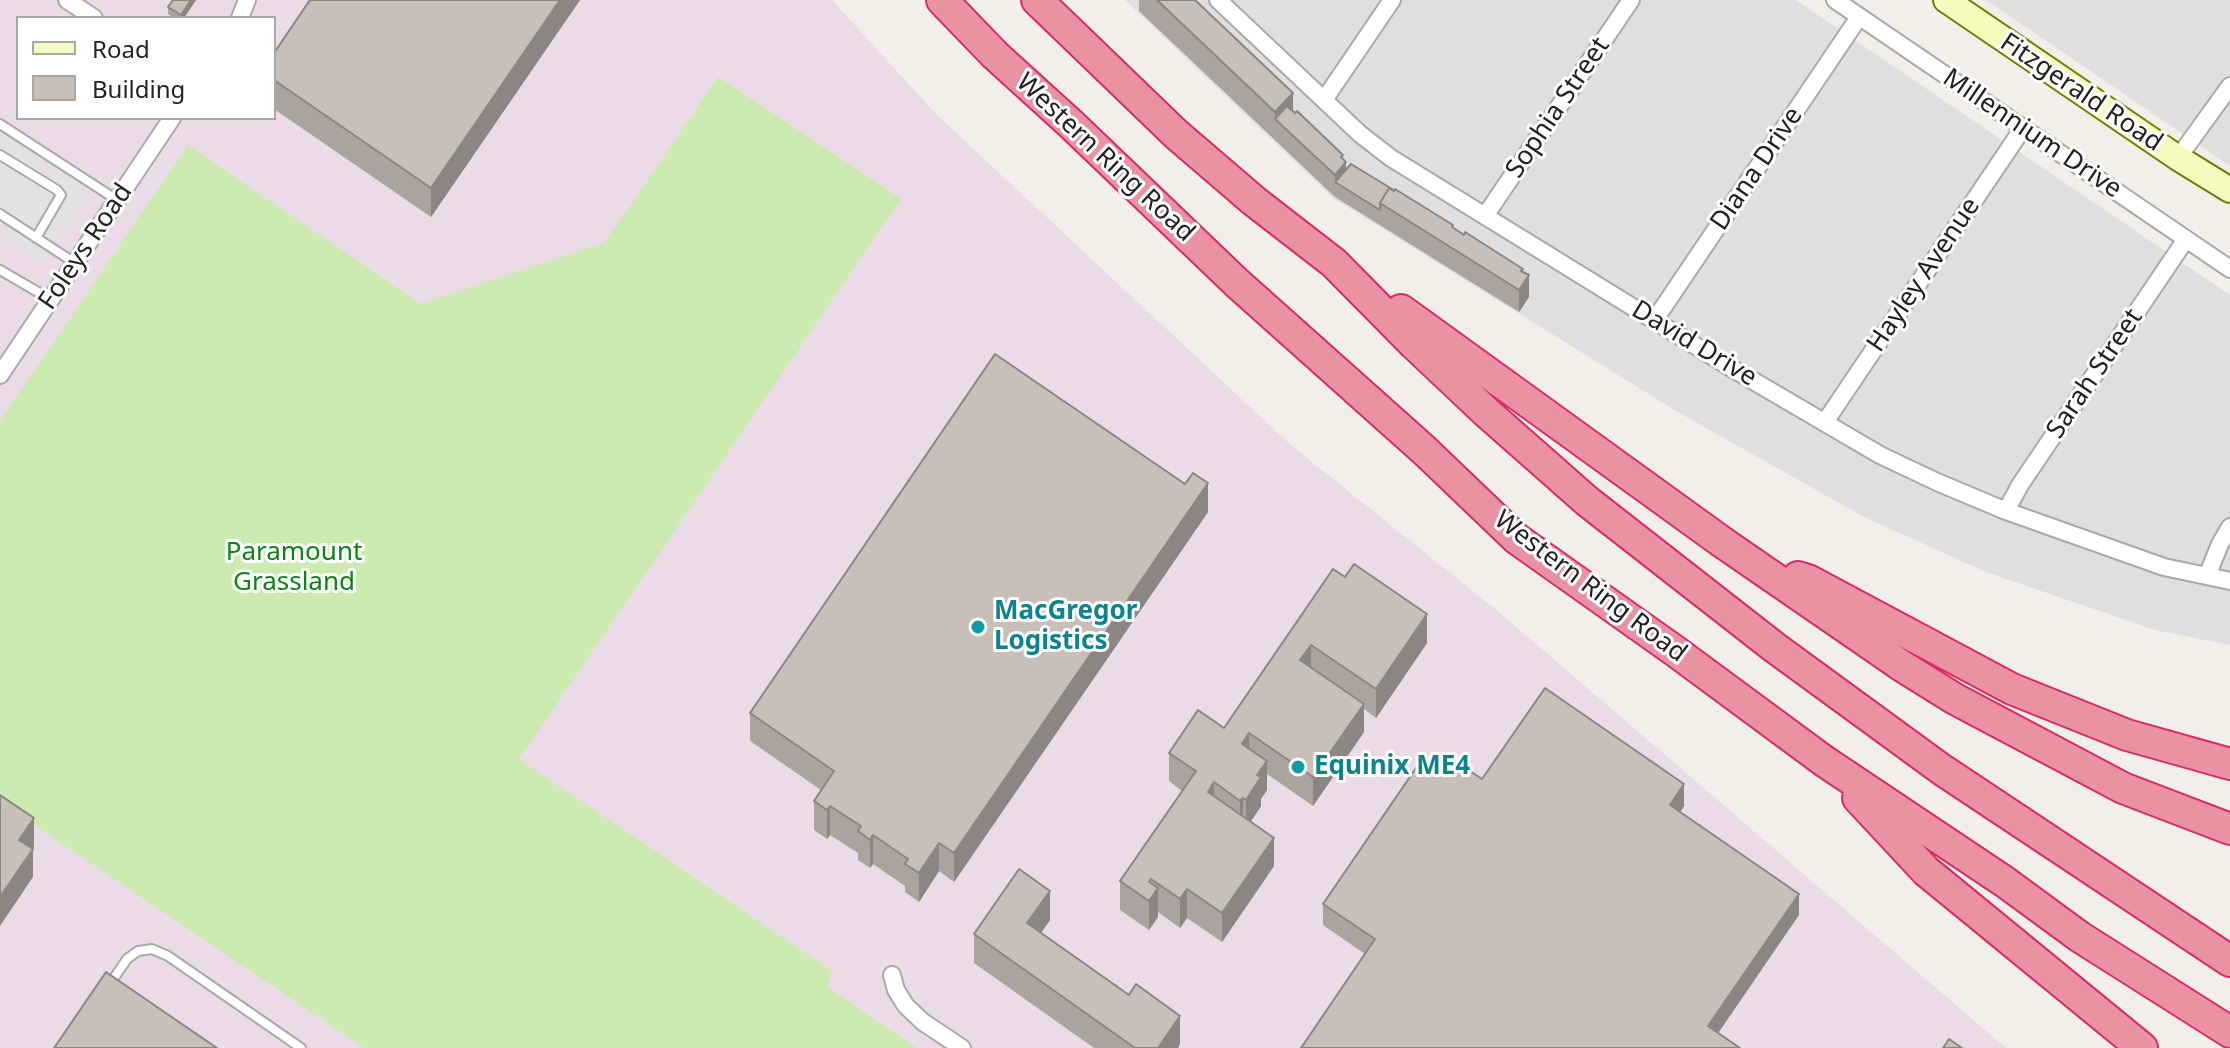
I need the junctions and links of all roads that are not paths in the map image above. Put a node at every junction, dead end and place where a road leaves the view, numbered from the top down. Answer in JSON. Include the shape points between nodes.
{"nodes":[{"id":1,"x":67,"y":0,"type":"edge"},
{"id":2,"x":942,"y":0,"type":"edge"},
{"id":3,"x":1037,"y":0,"type":"edge"},
{"id":4,"x":1218,"y":0,"type":"edge"},
{"id":5,"x":1392,"y":0,"type":"edge"},
{"id":6,"x":1631,"y":0,"type":"edge"},
{"id":7,"x":1835,"y":0,"type":"edge"},
{"id":8,"x":1946,"y":0,"type":"edge"},
{"id":9,"x":91,"y":16,"type":"edge"},
{"id":10,"x":1859,"y":17,"type":"junction"},
{"id":11,"x":2230,"y":86,"type":"edge"},
{"id":12,"x":1324,"y":100,"type":"junction"},
{"id":13,"x":171,"y":120,"type":"edge"},
{"id":14,"x":0,"y":124,"type":"edge"},
{"id":15,"x":2023,"y":128,"type":"junction"},
{"id":16,"x":0,"y":155,"type":"edge"},
{"id":17,"x":2178,"y":158,"type":"junction"},
{"id":18,"x":2230,"y":190,"type":"edge"},
{"id":19,"x":117,"y":200,"type":"junction"},
{"id":20,"x":2230,"y":204,"type":"edge"},
{"id":21,"x":0,"y":214,"type":"edge"},
{"id":22,"x":1485,"y":216,"type":"junction"},
{"id":23,"x":36,"y":238,"type":"junction"},
{"id":24,"x":2186,"y":239,"type":"junction"},
{"id":25,"x":75,"y":263,"type":"junction"},
{"id":26,"x":1334,"y":263,"type":"junction"},
{"id":27,"x":2230,"y":269,"type":"edge"},
{"id":28,"x":0,"y":270,"type":"edge"},
{"id":29,"x":51,"y":300,"type":"junction"},
{"id":30,"x":1654,"y":321,"type":"junction"},
{"id":31,"x":0,"y":375,"type":"edge"},
{"id":32,"x":1825,"y":422,"type":"junction"},
{"id":33,"x":2006,"y":511,"type":"junction"},
{"id":34,"x":2230,"y":527,"type":"edge"},
{"id":35,"x":1754,"y":564,"type":"junction"},
{"id":36,"x":2207,"y":576,"type":"junction"},
{"id":37,"x":2230,"y":581,"type":"edge"},
{"id":38,"x":1824,"y":761,"type":"junction"},
{"id":39,"x":2230,"y":764,"type":"edge"},
{"id":40,"x":2230,"y":829,"type":"edge"},
{"id":41,"x":2230,"y":961,"type":"edge"},
{"id":42,"x":892,"y":975,"type":"dead end"},
{"id":43,"x":104,"y":993,"type":"edge"},
{"id":44,"x":2230,"y":1032,"type":"edge"},
{"id":45,"x":301,"y":1048,"type":"edge"},
{"id":46,"x":962,"y":1048,"type":"edge"},
{"id":47,"x":2142,"y":1048,"type":"edge"}],
"edges":[{"from":1,"to":9,"type":"street"},
{"from":2,"to":38,"type":"highway","name":"Western Ring Road","via":[[1237,283],[1517,539]]},
{"from":3,"to":26,"type":"highway","via":[[1176,134]]},
{"from":4,"to":12,"type":"street","name":"David Drive"},
{"from":5,"to":12,"type":"street"},
{"from":6,"to":22,"type":"street","name":"Sophia Street"},
{"from":7,"to":10,"type":"street","name":"Millennium Drive"},
{"from":8,"to":17,"type":"street","name":"Fitzgerald Road"},
{"from":10,"to":15,"type":"street","name":"Millennium Drive"},
{"from":10,"to":30,"type":"street","name":"Diana Drive"},
{"from":11,"to":17,"type":"street"},
{"from":12,"to":22,"type":"street","name":"David Drive","via":[[1376,147]]},
{"from":13,"to":19,"type":"street","name":"Foleys Road"},
{"from":14,"to":19,"type":"lane"},
{"from":15,"to":24,"type":"street","name":"Millennium Drive"},
{"from":15,"to":32,"type":"street","name":"Hayley Avenue"},
{"from":16,"to":23,"type":"lane","via":[[61,195]]},
{"from":17,"to":18,"type":"street","name":"Fitzgerald Road"},
{"from":17,"to":20,"type":"street","name":"Fitzgerald Road"},
{"from":19,"to":25,"type":"street","name":"Foleys Road"},
{"from":21,"to":23,"type":"lane"},
{"from":22,"to":30,"type":"street","name":"David Drive"},
{"from":23,"to":25,"type":"lane"},
{"from":24,"to":27,"type":"street","name":"Millennium Drive"},
{"from":24,"to":33,"type":"street","name":"Sarah Street"},
{"from":25,"to":29,"type":"street","name":"Foleys Road"},
{"from":26,"to":35,"type":"highway"},
{"from":26,"to":41,"type":"highway","via":[[1485,411],[1696,588],[1941,769]]},
{"from":28,"to":29,"type":"lane"},
{"from":29,"to":31,"type":"street","name":"Foleys Road"},
{"from":30,"to":32,"type":"street","name":"David Drive"},
{"from":32,"to":33,"type":"street","name":"David Drive","via":[[1880,455]]},
{"from":33,"to":36,"type":"street","name":"David Drive","via":[[2164,567]]},
{"from":34,"to":36,"type":"street"},
{"from":35,"to":39,"type":"highway","via":[[1808,580],[2012,689],[2127,735]]},
{"from":35,"to":40,"type":"highway","via":[[1955,699],[2123,788]]},
{"from":36,"to":37,"type":"street","name":"David Drive"},
{"from":38,"to":44,"type":"highway","name":"Western Ring Road","via":[[2080,937]]},
{"from":38,"to":47,"type":"highway","via":[[1926,871]]},
{"from":42,"to":46,"type":"street","via":[[906,1006]]},
{"from":43,"to":45,"type":"lane","via":[[127,959],[152,949]]}]}
